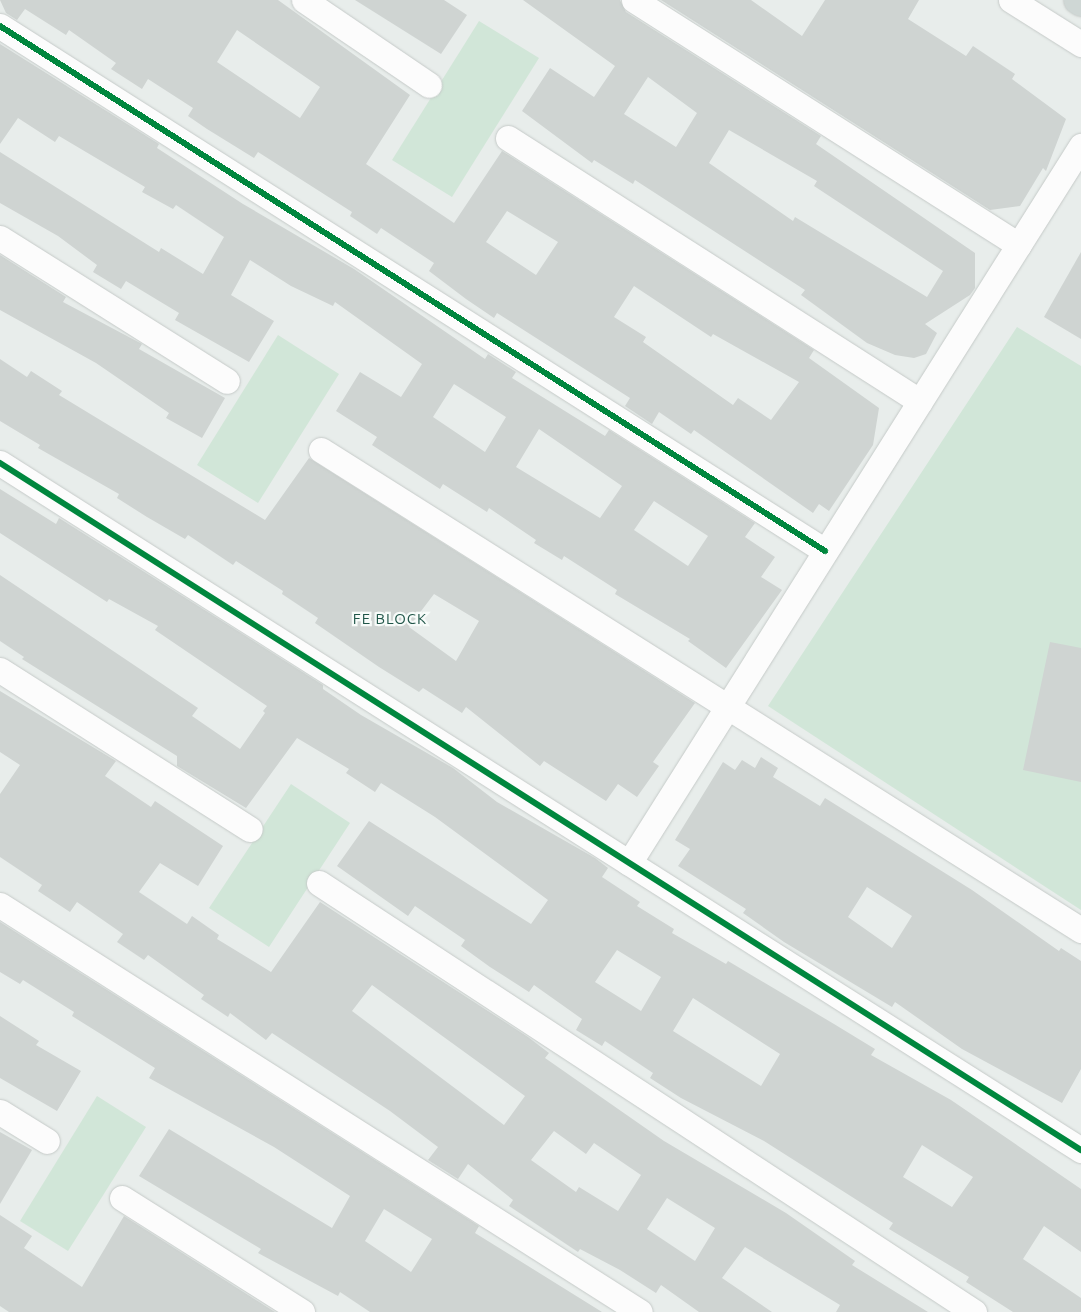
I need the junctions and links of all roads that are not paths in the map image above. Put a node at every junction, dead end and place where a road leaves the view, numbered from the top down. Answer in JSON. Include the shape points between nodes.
{"nodes":[{"id":1,"x":304,"y":0,"type":"edge"},
{"id":2,"x":634,"y":0,"type":"edge"},
{"id":3,"x":1011,"y":0,"type":"edge"},
{"id":4,"x":1078,"y":0,"type":"edge"},
{"id":5,"x":1081,"y":2,"type":"edge"},
{"id":6,"x":0,"y":26,"type":"edge"},
{"id":7,"x":1081,"y":44,"type":"edge"},
{"id":8,"x":429,"y":85,"type":"dead end"},
{"id":9,"x":508,"y":138,"type":"dead end"},
{"id":10,"x":1081,"y":146,"type":"edge"},
{"id":11,"x":0,"y":238,"type":"edge"},
{"id":12,"x":1019,"y":244,"type":"junction"},
{"id":13,"x":227,"y":381,"type":"dead end"},
{"id":14,"x":920,"y":401,"type":"junction"},
{"id":15,"x":322,"y":450,"type":"dead end"},
{"id":16,"x":0,"y":463,"type":"edge"},
{"id":17,"x":826,"y":552,"type":"junction"},
{"id":18,"x":0,"y":670,"type":"edge"},
{"id":19,"x":727,"y":708,"type":"junction"},
{"id":20,"x":250,"y":829,"type":"dead end"},
{"id":21,"x":629,"y":863,"type":"junction"},
{"id":22,"x":320,"y":883,"type":"dead end"},
{"id":23,"x":0,"y":905,"type":"edge"},
{"id":24,"x":1081,"y":930,"type":"edge"},
{"id":25,"x":0,"y":1112,"type":"edge"},
{"id":26,"x":1034,"y":1121,"type":"junction"},
{"id":27,"x":1081,"y":1139,"type":"edge"},
{"id":28,"x":47,"y":1141,"type":"dead end"},
{"id":29,"x":1081,"y":1150,"type":"edge"},
{"id":30,"x":122,"y":1198,"type":"dead end"},
{"id":31,"x":302,"y":1312,"type":"edge"},
{"id":32,"x":640,"y":1312,"type":"edge"},
{"id":33,"x":974,"y":1312,"type":"edge"}],
"edges":[{"from":1,"to":8,"type":"street"},
{"from":2,"to":12,"type":"street"},
{"from":3,"to":7,"type":"street"},
{"from":4,"to":5,"type":"main road"},
{"from":6,"to":17,"type":"street"},
{"from":9,"to":14,"type":"street"},
{"from":10,"to":12,"type":"street"},
{"from":11,"to":13,"type":"street"},
{"from":12,"to":14,"type":"street"},
{"from":14,"to":17,"type":"street"},
{"from":15,"to":19,"type":"street"},
{"from":16,"to":21,"type":"street"},
{"from":17,"to":19,"type":"street"},
{"from":18,"to":20,"type":"street"},
{"from":19,"to":21,"type":"street"},
{"from":19,"to":24,"type":"street"},
{"from":21,"to":26,"type":"street"},
{"from":22,"to":33,"type":"street"},
{"from":23,"to":32,"type":"street"},
{"from":25,"to":28,"type":"street"},
{"from":26,"to":27,"type":"street"},
{"from":26,"to":29,"type":"street"},
{"from":30,"to":31,"type":"street"}]}
